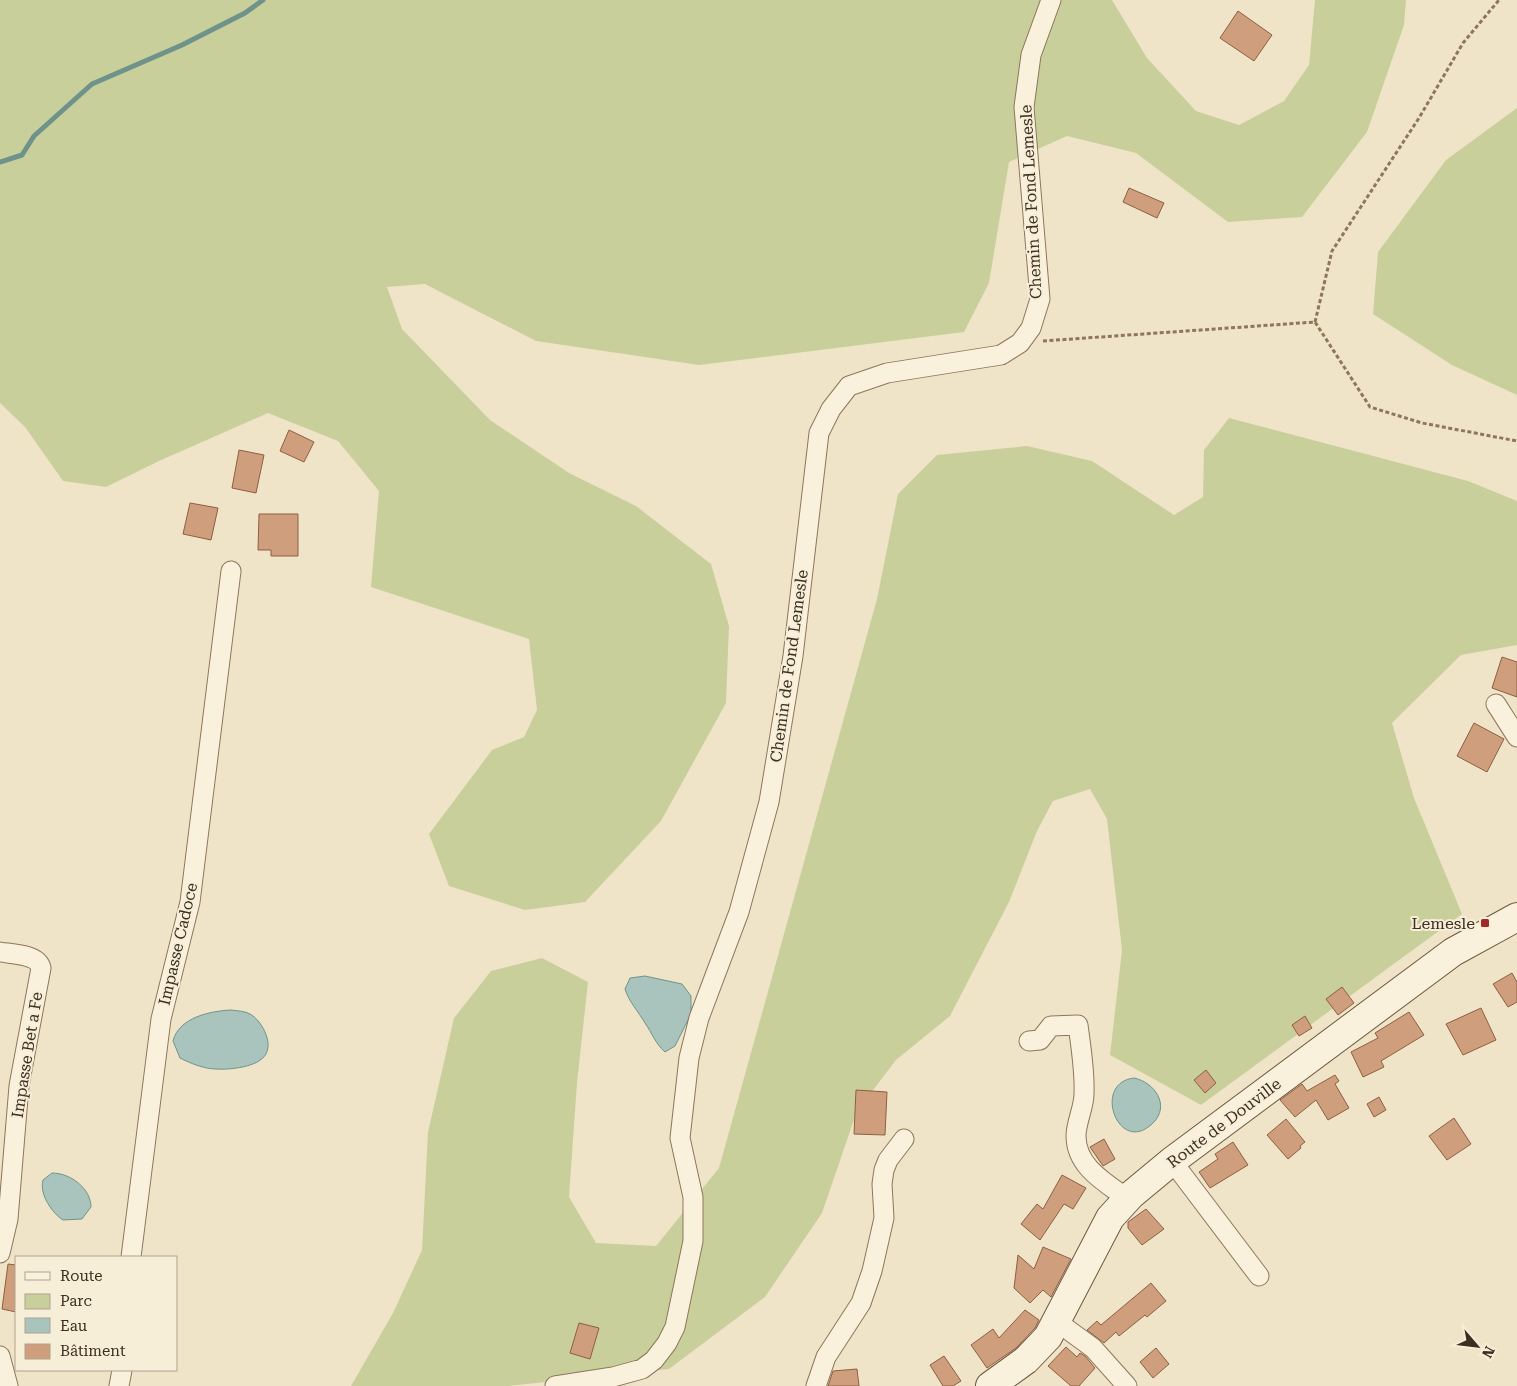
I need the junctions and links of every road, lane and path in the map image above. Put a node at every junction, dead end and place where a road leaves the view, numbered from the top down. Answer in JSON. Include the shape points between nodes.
{"nodes":[{"id":1,"x":1051,"y":0,"type":"edge"},
{"id":2,"x":1499,"y":0,"type":"edge"},
{"id":3,"x":1315,"y":322,"type":"junction"},
{"id":4,"x":1020,"y":343,"type":"junction"},
{"id":5,"x":1517,"y":441,"type":"edge"},
{"id":6,"x":231,"y":570,"type":"dead end"},
{"id":7,"x":1496,"y":704,"type":"dead end"},
{"id":8,"x":1517,"y":737,"type":"edge"},
{"id":9,"x":1517,"y":918,"type":"edge"},
{"id":10,"x":0,"y":952,"type":"edge"},
{"id":11,"x":1029,"y":1040,"type":"dead end"},
{"id":12,"x":904,"y":1139,"type":"dead end"},
{"id":13,"x":1172,"y":1161,"type":"junction"},
{"id":14,"x":1128,"y":1199,"type":"junction"},
{"id":15,"x":4,"y":1222,"type":"edge"},
{"id":16,"x":0,"y":1253,"type":"edge"},
{"id":17,"x":131,"y":1256,"type":"edge"},
{"id":18,"x":1258,"y":1276,"type":"dead end"},
{"id":19,"x":1056,"y":1321,"type":"junction"},
{"id":20,"x":0,"y":1356,"type":"edge"},
{"id":21,"x":122,"y":1371,"type":"edge"},
{"id":22,"x":8,"y":1386,"type":"edge"},
{"id":23,"x":119,"y":1386,"type":"edge"},
{"id":24,"x":555,"y":1386,"type":"edge"},
{"id":25,"x":816,"y":1386,"type":"edge"},
{"id":26,"x":990,"y":1386,"type":"edge"},
{"id":27,"x":1127,"y":1386,"type":"edge"}],
"edges":[{"from":1,"to":4,"type":"street","name":"Chemin de Fond Lemesle","via":[[1031,55],[1024,107],[1040,299],[1031,328]]},
{"from":2,"to":3,"type":"path","via":[[1463,43],[1420,118],[1332,251]]},
{"from":3,"to":4,"type":"path"},
{"from":3,"to":5,"type":"path","via":[[1370,406],[1422,423]]},
{"from":4,"to":24,"type":"street","name":"Chemin de Fond Lemesle","via":[[1001,355],[887,373],[849,386],[831,409],[819,433],[793,656],[769,802],[739,912],[699,1018],[688,1058],[680,1138],[693,1197],[693,1241],[674,1327],[667,1343],[642,1369]]},
{"from":6,"to":17,"type":"street","name":"Impasse Cadoce","via":[[190,902],[161,1019]]},
{"from":7,"to":8,"type":"street"},
{"from":9,"to":13,"type":"main road","name":"Route de Douville","via":[[1453,952]]},
{"from":10,"to":15,"type":"street","name":"Impasse Bet a Fe","via":[[34,959],[40,964],[19,1086]]},
{"from":11,"to":14,"type":"street","via":[[1040,1040],[1051,1026],[1078,1025],[1084,1096],[1076,1136],[1080,1153],[1092,1173]]},
{"from":12,"to":25,"type":"street","via":[[884,1170],[884,1218],[861,1304],[826,1357]]},
{"from":13,"to":14,"type":"main road","name":"Route de Douville"},
{"from":13,"to":18,"type":"street"},
{"from":14,"to":19,"type":"main road","name":"Route de Douville","via":[[1110,1218]]},
{"from":15,"to":16,"type":"street"},
{"from":19,"to":26,"type":"main road","name":"Route de Douville","via":[[1048,1337],[1026,1360]]},
{"from":19,"to":27,"type":"street","via":[[1093,1348]]},
{"from":20,"to":22,"type":"street"},
{"from":21,"to":23,"type":"street"}]}
